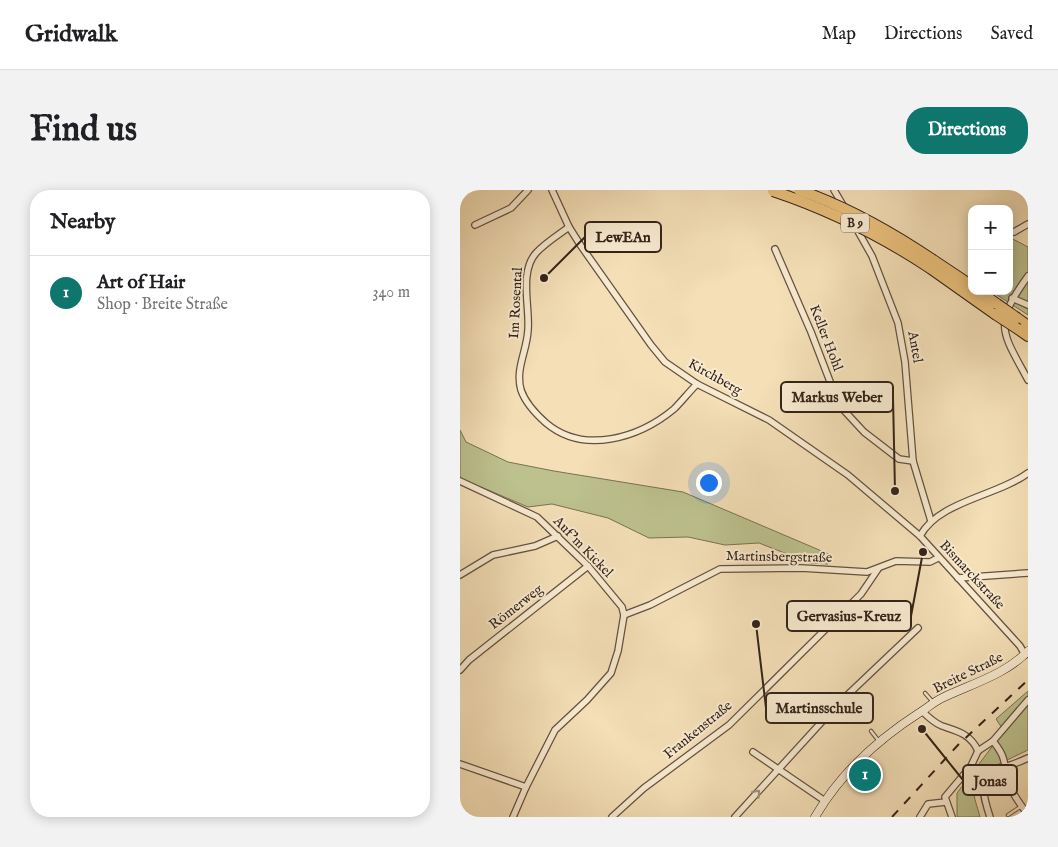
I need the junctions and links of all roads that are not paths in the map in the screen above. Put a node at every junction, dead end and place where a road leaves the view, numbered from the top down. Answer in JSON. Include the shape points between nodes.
{"nodes":[{"id":1,"x":528,"y":190,"type":"edge"},
{"id":2,"x":552,"y":190,"type":"edge"},
{"id":3,"x":772,"y":190,"type":"edge"},
{"id":4,"x":799,"y":190,"type":"edge"},
{"id":5,"x":834,"y":190,"type":"edge"},
{"id":6,"x":1028,"y":224,"type":"edge"},
{"id":7,"x":475,"y":225,"type":"dead end"},
{"id":8,"x":569,"y":227,"type":"junction"},
{"id":9,"x":1014,"y":232,"type":"dead end"},
{"id":10,"x":775,"y":249,"type":"dead end"},
{"id":11,"x":932,"y":264,"type":"junction"},
{"id":12,"x":1028,"y":276,"type":"edge"},
{"id":13,"x":968,"y":284,"type":"edge"},
{"id":14,"x":982,"y":295,"type":"edge"},
{"id":15,"x":1012,"y":298,"type":"junction"},
{"id":16,"x":1028,"y":305,"type":"edge"},
{"id":17,"x":996,"y":309,"type":"junction"},
{"id":18,"x":1021,"y":324,"type":"edge"},
{"id":19,"x":1028,"y":336,"type":"edge"},
{"id":20,"x":1028,"y":380,"type":"edge"},
{"id":21,"x":697,"y":384,"type":"junction"},
{"id":22,"x":913,"y":461,"type":"junction"},
{"id":23,"x":1028,"y":473,"type":"edge"},
{"id":24,"x":460,"y":481,"type":"edge"},
{"id":25,"x":931,"y":521,"type":"junction"},
{"id":26,"x":558,"y":536,"type":"junction"},
{"id":27,"x":920,"y":536,"type":"junction"},
{"id":28,"x":938,"y":558,"type":"junction"},
{"id":29,"x":588,"y":566,"type":"junction"},
{"id":30,"x":878,"y":569,"type":"junction"},
{"id":31,"x":1028,"y":573,"type":"edge"},
{"id":32,"x":460,"y":575,"type":"edge"},
{"id":33,"x":958,"y":578,"type":"junction"},
{"id":34,"x":624,"y":615,"type":"junction"},
{"id":35,"x":918,"y":628,"type":"dead end"},
{"id":36,"x":1026,"y":653,"type":"edge"},
{"id":37,"x":460,"y":670,"type":"edge"},
{"id":38,"x":925,"y":693,"type":"dead end"},
{"id":39,"x":1028,"y":700,"type":"edge"},
{"id":40,"x":933,"y":704,"type":"junction"},
{"id":41,"x":922,"y":711,"type":"junction"},
{"id":42,"x":871,"y":732,"type":"dead end"},
{"id":43,"x":993,"y":740,"type":"junction"},
{"id":44,"x":879,"y":742,"type":"junction"},
{"id":45,"x":978,"y":750,"type":"junction"},
{"id":46,"x":752,"y":752,"type":"dead end"},
{"id":47,"x":1028,"y":758,"type":"edge"},
{"id":48,"x":460,"y":764,"type":"edge"},
{"id":49,"x":1006,"y":767,"type":"junction"},
{"id":50,"x":778,"y":769,"type":"junction"},
{"id":51,"x":526,"y":787,"type":"junction"},
{"id":52,"x":825,"y":801,"type":"junction"},
{"id":53,"x":946,"y":802,"type":"junction"},
{"id":54,"x":1022,"y":806,"type":"junction"},
{"id":55,"x":1008,"y":815,"type":"dead end"},
{"id":56,"x":1028,"y":815,"type":"edge"},
{"id":57,"x":513,"y":817,"type":"edge"},
{"id":58,"x":612,"y":817,"type":"edge"},
{"id":59,"x":735,"y":817,"type":"edge"},
{"id":60,"x":815,"y":817,"type":"edge"},
{"id":61,"x":920,"y":817,"type":"edge"},
{"id":62,"x":952,"y":817,"type":"edge"},
{"id":63,"x":990,"y":817,"type":"edge"}],
"edges":[{"from":1,"to":7,"type":"street","via":[[511,208]]},
{"from":2,"to":8,"type":"street","name":"Kirchberg"},
{"from":3,"to":11,"type":"highway","number":"B 9","bridge":true,"via":[[841,216]]},
{"from":4,"to":11,"type":"highway","number":"B 9","bridge":true,"via":[[842,206],[872,222]]},
{"from":5,"to":22,"type":"street","name":"Antel","via":[[872,256],[898,323],[905,362]]},
{"from":6,"to":9,"type":"street"},
{"from":8,"to":21,"type":"street","name":"Kirchberg","via":[[650,345],[665,362]]},
{"from":8,"to":21,"type":"street","name":"Im Rosental","via":[[536,253],[527,268],[528,334],[519,379],[522,392],[540,417],[554,430],[578,440],[608,442],[673,409]]},
{"from":10,"to":22,"type":"street","name":"Keller Hohl","via":[[839,405],[864,432],[899,459]]},
{"from":11,"to":13,"type":"highway","number":"B 9"},
{"from":11,"to":17,"type":"highway","number":"B 9"},
{"from":12,"to":15,"type":"street"},
{"from":14,"to":17,"type":"highway","number":"B 9"},
{"from":15,"to":16,"type":"street"},
{"from":15,"to":20,"type":"street","via":[[1005,312],[1003,330]]},
{"from":17,"to":18,"type":"highway","number":"B 9","bridge":true},
{"from":18,"to":19,"type":"highway","number":"B 9"},
{"from":21,"to":27,"type":"street","name":"Kirchberg","via":[[769,420],[848,475]]},
{"from":22,"to":25,"type":"street","name":"Antel"},
{"from":23,"to":25,"type":"street"},
{"from":24,"to":26,"type":"street","name":"Auf'm Kickel","via":[[537,517]]},
{"from":25,"to":27,"type":"street"},
{"from":26,"to":29,"type":"street","name":"Auf'm Kickel"},
{"from":26,"to":32,"type":"street","via":[[535,546],[493,555]]},
{"from":27,"to":28,"type":"street","name":"Bismarckstraße"},
{"from":28,"to":30,"type":"street","name":"Martinsbergstraße","via":[[930,562],[896,561]]},
{"from":28,"to":33,"type":"street","name":"Bismarckstraße"},
{"from":29,"to":34,"type":"street","name":"Auf'm Kickel","via":[[622,607]]},
{"from":29,"to":37,"type":"street","name":"Römerweg"},
{"from":30,"to":34,"type":"street","name":"Martinsbergstraße","via":[[858,572],[801,568],[720,569]]},
{"from":30,"to":58,"type":"street","name":"Frankenstraße","via":[[861,594],[729,725],[644,788]]},
{"from":31,"to":33,"type":"street"},
{"from":33,"to":36,"type":"street","name":"Bismarckstraße"},
{"from":34,"to":51,"type":"street","via":[[611,673],[588,700],[555,730]]},
{"from":35,"to":50,"type":"street","via":[[838,704]]},
{"from":36,"to":40,"type":"street","name":"Breite Straße","via":[[1017,663]]},
{"from":38,"to":40,"type":"lane"},
{"from":39,"to":43,"type":"street"},
{"from":40,"to":41,"type":"street","name":"Breite Straße"},
{"from":41,"to":44,"type":"street","name":"Breite Straße"},
{"from":41,"to":45,"type":"street","via":[[940,725],[961,731]]},
{"from":42,"to":44,"type":"lane"},
{"from":43,"to":45,"type":"street"},
{"from":43,"to":49,"type":"street","via":[[1004,756]]},
{"from":44,"to":52,"type":"street","name":"Breite Straße"},
{"from":45,"to":53,"type":"street","via":[[971,766],[945,797]]},
{"from":46,"to":50,"type":"street"},
{"from":47,"to":49,"type":"street"},
{"from":48,"to":51,"type":"street"},
{"from":49,"to":54,"type":"street","via":[[1008,780]]},
{"from":49,"to":63,"type":"street","via":[[990,772],[983,782],[982,790]]},
{"from":50,"to":52,"type":"street"},
{"from":59,"to":50,"type":"street","one_way":true},
{"from":51,"to":57,"type":"street"},
{"from":52,"to":60,"type":"street","name":"Breite Straße"},
{"from":53,"to":61,"type":"street","via":[[928,804]]},
{"from":53,"to":62,"type":"street"},
{"from":54,"to":55,"type":"lane"},
{"from":54,"to":56,"type":"street"}]}
